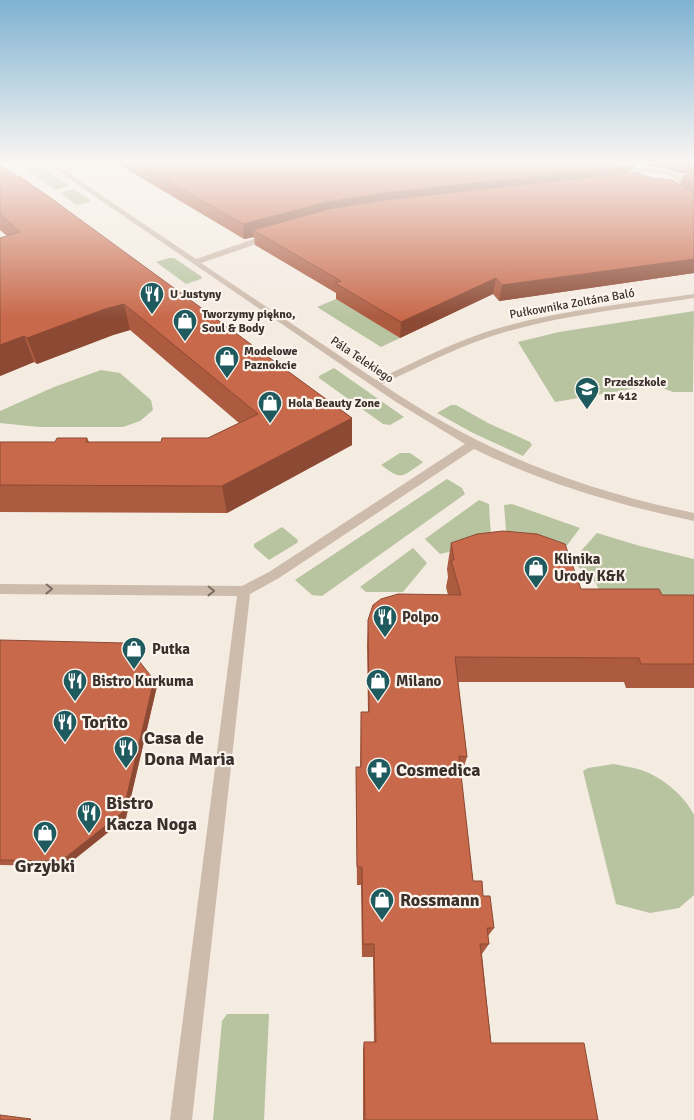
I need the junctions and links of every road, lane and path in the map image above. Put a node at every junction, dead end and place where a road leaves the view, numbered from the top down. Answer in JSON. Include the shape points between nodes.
{"nodes":[{"id":1,"x":122,"y":213,"type":"edge"},
{"id":2,"x":276,"y":234,"type":"edge"},
{"id":3,"x":195,"y":262,"type":"junction"},
{"id":4,"x":694,"y":296,"type":"edge"},
{"id":5,"x":375,"y":384,"type":"junction"},
{"id":6,"x":472,"y":444,"type":"junction"},
{"id":7,"x":694,"y":517,"type":"edge"},
{"id":8,"x":0,"y":589,"type":"edge"},
{"id":9,"x":244,"y":591,"type":"junction"},
{"id":10,"x":181,"y":1120,"type":"edge"}],
"edges":[{"from":1,"to":3,"type":"street","name":"Pála Telekiego"},
{"from":2,"to":3,"type":"street"},
{"from":3,"to":5,"type":"street","name":"Pála Telekiego"},
{"from":4,"to":5,"type":"street","name":"Pułkownika Zoltána Baló","via":[[500,330],[442,352]]},
{"from":5,"to":6,"type":"street","name":"Pála Telekiego"},
{"from":6,"to":7,"type":"street","name":"Pála Telekiego","via":[[567,484]]},
{"from":6,"to":9,"type":"street","via":[[274,575]]},
{"from":8,"to":9,"type":"street","one_way":true},
{"from":9,"to":10,"type":"street"}]}
